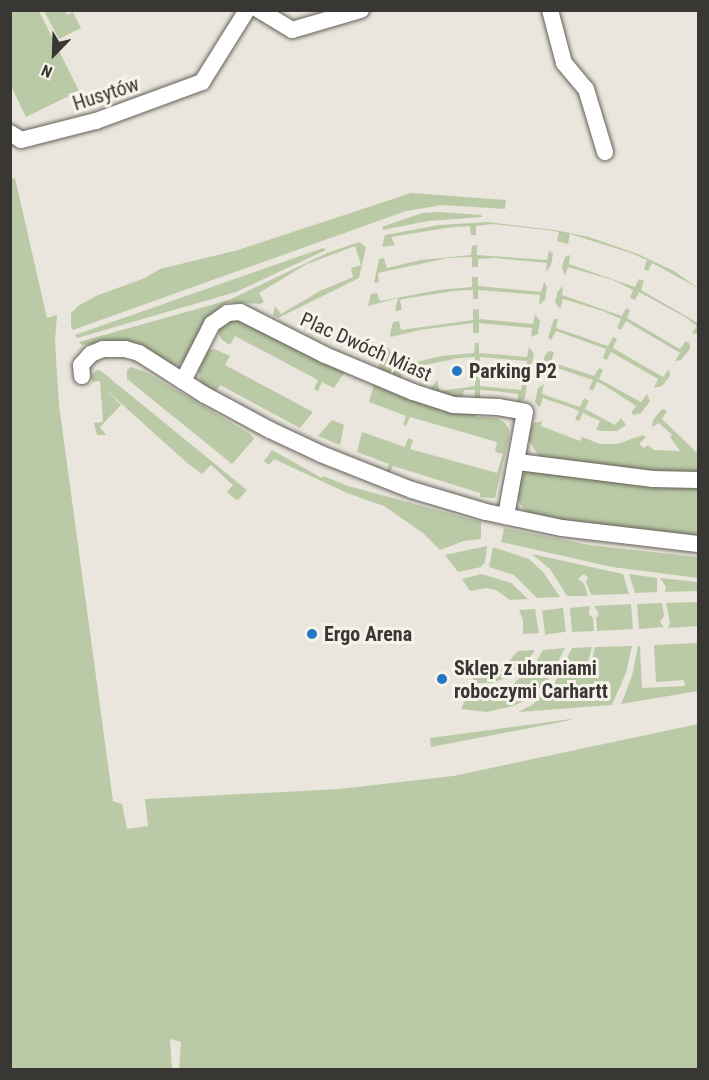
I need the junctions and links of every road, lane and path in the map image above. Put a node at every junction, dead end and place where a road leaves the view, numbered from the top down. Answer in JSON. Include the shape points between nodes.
{"nodes":[{"id":1,"x":247,"y":10,"type":"edge"},
{"id":2,"x":259,"y":10,"type":"edge"},
{"id":3,"x":362,"y":10,"type":"edge"},
{"id":4,"x":550,"y":10,"type":"edge"},
{"id":5,"x":16,"y":136,"type":"edge"},
{"id":6,"x":605,"y":152,"type":"dead end"},
{"id":7,"x":82,"y":376,"type":"dead end"},
{"id":8,"x":183,"y":381,"type":"junction"},
{"id":9,"x":518,"y":462,"type":"junction"},
{"id":10,"x":699,"y":480,"type":"edge"},
{"id":11,"x":506,"y":516,"type":"junction"},
{"id":12,"x":699,"y":544,"type":"edge"}],
"edges":[{"from":1,"to":5,"type":"street","name":"Husytów","via":[[202,82],[96,121]]},
{"from":2,"to":3,"type":"street","via":[[292,30]]},
{"from":4,"to":6,"type":"street","via":[[564,63],[586,88]]},
{"from":7,"to":8,"type":"street","via":[[81,365],[92,354],[112,348],[139,353]]},
{"from":8,"to":9,"type":"street","name":"Plac Dwóch Miast","via":[[212,324],[228,313],[240,312],[350,367],[432,399],[453,405],[525,412]]},
{"from":8,"to":11,"type":"street","via":[[238,414],[331,458],[412,490]]},
{"from":9,"to":10,"type":"street","via":[[653,479]]},
{"from":9,"to":11,"type":"street","name":"Plac Dwóch Miast"},
{"from":11,"to":12,"type":"street","via":[[596,534]]}]}
